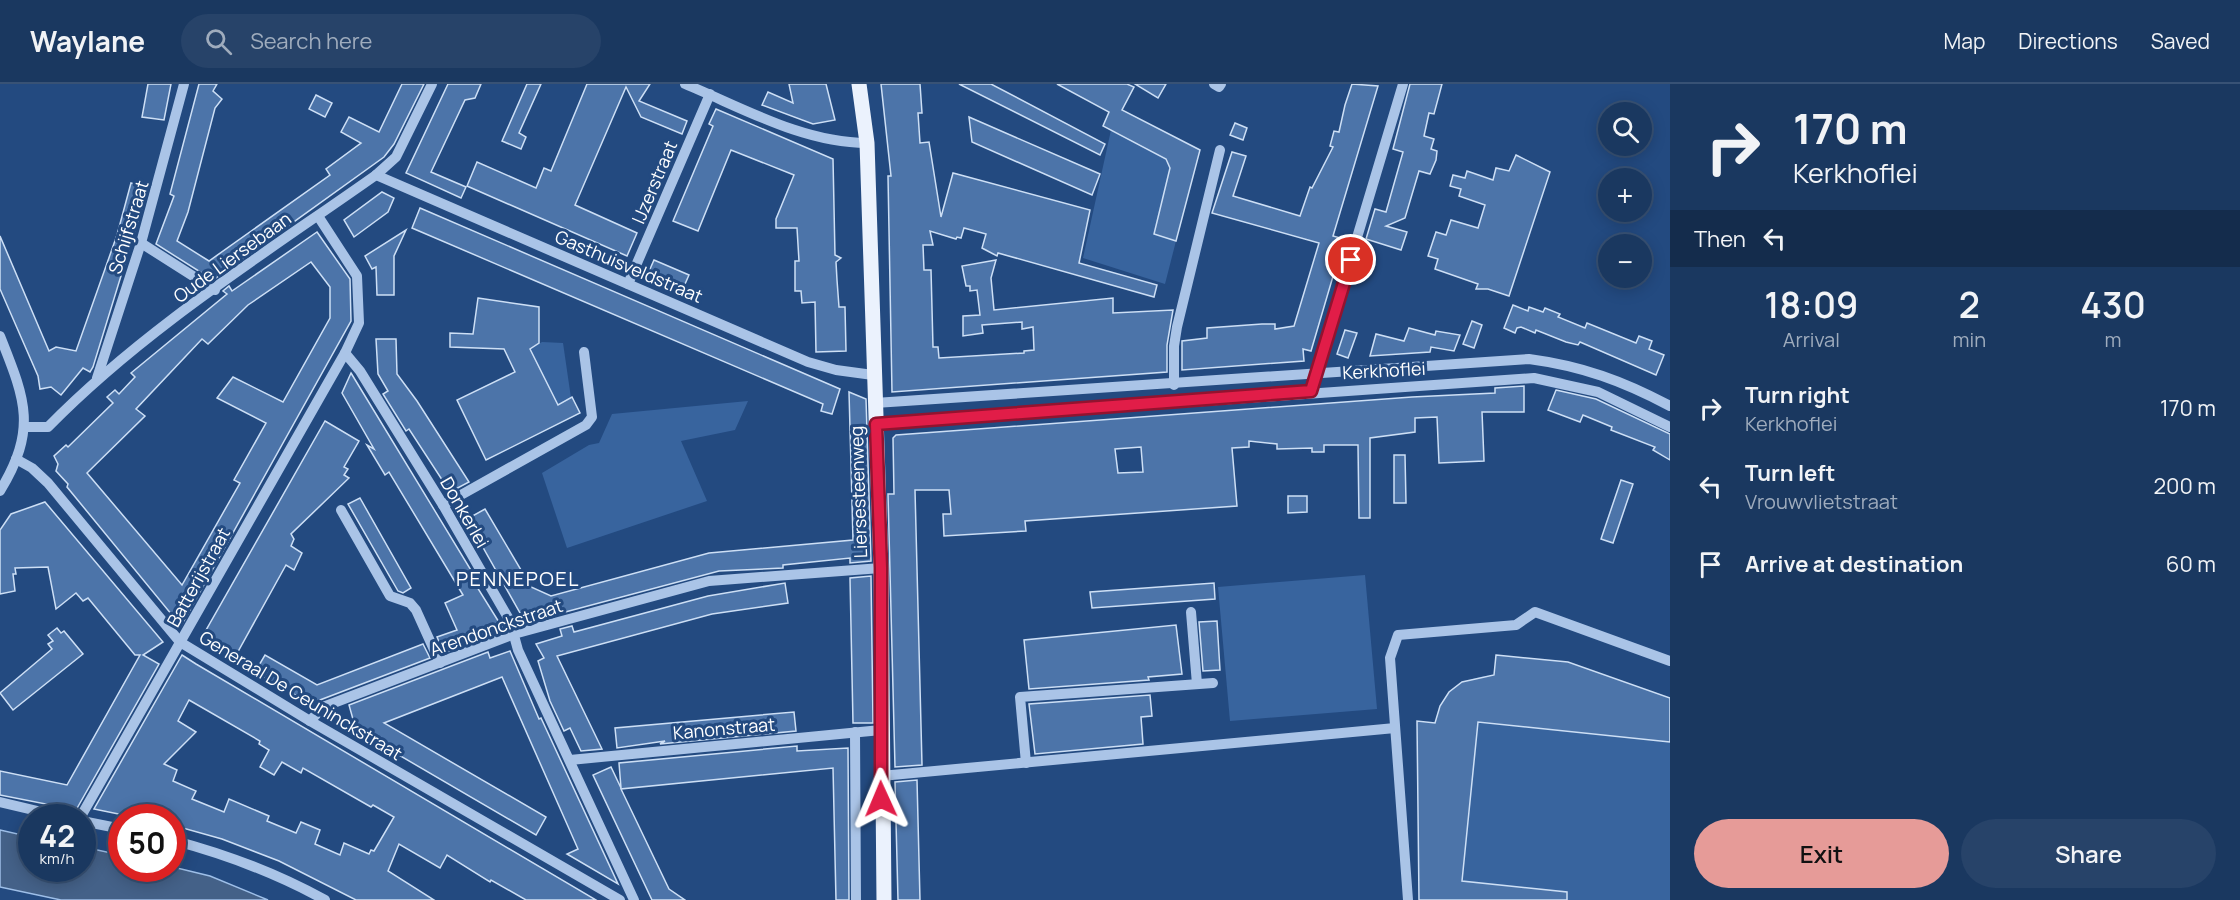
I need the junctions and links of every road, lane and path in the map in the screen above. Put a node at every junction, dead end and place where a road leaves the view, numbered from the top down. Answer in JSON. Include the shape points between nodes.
{"nodes":[{"id":1,"x":184,"y":84,"type":"edge"},
{"id":2,"x":432,"y":84,"type":"edge"},
{"id":3,"x":685,"y":84,"type":"edge"},
{"id":4,"x":859,"y":84,"type":"edge"},
{"id":5,"x":1214,"y":84,"type":"edge"},
{"id":6,"x":1221,"y":84,"type":"edge"},
{"id":7,"x":1403,"y":84,"type":"edge"},
{"id":8,"x":710,"y":94,"type":"junction"},
{"id":9,"x":867,"y":143,"type":"junction"},
{"id":10,"x":1220,"y":150,"type":"dead end"},
{"id":11,"x":376,"y":175,"type":"junction"},
{"id":12,"x":318,"y":216,"type":"junction"},
{"id":13,"x":141,"y":243,"type":"junction"},
{"id":14,"x":628,"y":284,"type":"junction"},
{"id":15,"x":215,"y":290,"type":"junction"},
{"id":16,"x":0,"y":336,"type":"edge"},
{"id":17,"x":584,"y":352,"type":"dead end"},
{"id":18,"x":345,"y":353,"type":"junction"},
{"id":19,"x":1317,"y":374,"type":"junction"},
{"id":20,"x":873,"y":375,"type":"junction"},
{"id":21,"x":97,"y":379,"type":"junction"},
{"id":22,"x":1174,"y":385,"type":"junction"},
{"id":23,"x":1311,"y":391,"type":"junction"},
{"id":24,"x":875,"y":403,"type":"junction"},
{"id":25,"x":1670,"y":406,"type":"edge"},
{"id":26,"x":876,"y":424,"type":"junction"},
{"id":27,"x":24,"y":427,"type":"junction"},
{"id":28,"x":1670,"y":427,"type":"edge"},
{"id":29,"x":16,"y":459,"type":"junction"},
{"id":30,"x":0,"y":491,"type":"edge"},
{"id":31,"x":443,"y":505,"type":"junction"},
{"id":32,"x":341,"y":510,"type":"dead end"},
{"id":33,"x":881,"y":568,"type":"junction"},
{"id":34,"x":1191,"y":612,"type":"dead end"},
{"id":35,"x":514,"y":634,"type":"junction"},
{"id":36,"x":180,"y":642,"type":"junction"},
{"id":37,"x":1670,"y":662,"type":"edge"},
{"id":38,"x":440,"y":663,"type":"junction"},
{"id":39,"x":1213,"y":683,"type":"dead end"},
{"id":40,"x":1197,"y":684,"type":"junction"},
{"id":41,"x":310,"y":721,"type":"junction"},
{"id":42,"x":1395,"y":728,"type":"junction"},
{"id":43,"x":881,"y":730,"type":"junction"},
{"id":44,"x":855,"y":732,"type":"junction"},
{"id":45,"x":570,"y":760,"type":"junction"},
{"id":46,"x":1026,"y":763,"type":"junction"},
{"id":47,"x":881,"y":776,"type":"junction"},
{"id":48,"x":0,"y":802,"type":"edge"},
{"id":49,"x":88,"y":804,"type":"edge"},
{"id":50,"x":18,"y":806,"type":"edge"},
{"id":51,"x":186,"y":844,"type":"edge"},
{"id":52,"x":326,"y":900,"type":"edge"},
{"id":53,"x":620,"y":900,"type":"edge"},
{"id":54,"x":634,"y":900,"type":"edge"},
{"id":55,"x":856,"y":900,"type":"edge"},
{"id":56,"x":884,"y":900,"type":"edge"},
{"id":57,"x":1408,"y":900,"type":"edge"}],
"edges":[{"from":1,"to":13,"type":"street","name":"Schijfstraat"},
{"from":2,"to":11,"type":"street","name":"Oude Liersebaan","via":[[396,157]]},
{"from":3,"to":8,"type":"street"},
{"from":4,"to":9,"type":"main road","name":"Liersesteenweg"},
{"from":5,"to":6,"type":"street"},
{"from":7,"to":19,"type":"street"},
{"from":8,"to":9,"type":"street","via":[[811,137]]},
{"from":8,"to":14,"type":"street","name":"IJzerstraat"},
{"from":9,"to":20,"type":"main road","name":"Liersesteenweg"},
{"from":10,"to":22,"type":"street","via":[[1175,336]]},
{"from":11,"to":12,"type":"street","name":"Oude Liersebaan"},
{"from":11,"to":14,"type":"street","name":"Gasthuisveldstraat"},
{"from":12,"to":15,"type":"street","name":"Oude Liersebaan"},
{"from":12,"to":18,"type":"street","via":[[357,276],[358,323]]},
{"from":13,"to":15,"type":"street"},
{"from":13,"to":21,"type":"street","name":"Schijfstraat"},
{"from":14,"to":20,"type":"street","name":"Gasthuisveldstraat","via":[[808,362]]},
{"from":15,"to":21,"type":"street","name":"Oude Liersebaan"},
{"from":16,"to":27,"type":"street","via":[[25,406]]},
{"from":17,"to":31,"type":"street","via":[[592,417],[586,424]]},
{"from":18,"to":31,"type":"street","name":"Donkerlei"},
{"from":18,"to":36,"type":"street","name":"Batterijstraat"},
{"from":19,"to":22,"type":"street","name":"Kerkhoflei"},
{"from":19,"to":23,"type":"street"},
{"from":19,"to":25,"type":"street","name":"Kerkhoflei","via":[[1529,359],[1572,365]]},
{"from":20,"to":24,"type":"main road","name":"Liersesteenweg"},
{"from":21,"to":27,"type":"street","name":"Oude Liersebaan","via":[[48,427]]},
{"from":22,"to":24,"type":"street","name":"Kerkhoflei"},
{"from":23,"to":26,"type":"street","name":"Kerkhoflei"},
{"from":23,"to":28,"type":"street","name":"Kerkhoflei","via":[[1534,378],[1598,392]]},
{"from":24,"to":26,"type":"main road","name":"Liersesteenweg"},
{"from":26,"to":33,"type":"main road","name":"Liersesteenweg"},
{"from":27,"to":29,"type":"street"},
{"from":29,"to":30,"type":"street"},
{"from":29,"to":36,"type":"street","name":"Generaal De Ceuninckstraat","via":[[48,483]]},
{"from":31,"to":35,"type":"street","name":"Donkerlei"},
{"from":32,"to":38,"type":"street","via":[[390,596],[410,603],[416,610]]},
{"from":33,"to":35,"type":"street","name":"Arendonckstraat","via":[[709,581]]},
{"from":33,"to":43,"type":"main road","name":"Liersesteenweg"},
{"from":34,"to":40,"type":"street"},
{"from":35,"to":38,"type":"street","name":"Arendonckstraat"},
{"from":35,"to":45,"type":"street","name":"Donkerlei"},
{"from":36,"to":41,"type":"street","name":"Generaal De Ceuninckstraat"},
{"from":36,"to":49,"type":"street","name":"Batterijstraat"},
{"from":37,"to":42,"type":"street","via":[[1535,612],[1516,625],[1398,635],[1390,658]]},
{"from":38,"to":41,"type":"street","name":"Arendonckstraat","via":[[323,707]]},
{"from":39,"to":40,"type":"street"},
{"from":40,"to":46,"type":"street","via":[[1020,697]]},
{"from":41,"to":53,"type":"street","name":"Generaal De Ceuninckstraat"},
{"from":42,"to":46,"type":"street"},
{"from":42,"to":57,"type":"street"},
{"from":43,"to":44,"type":"street","name":"Kanonstraat"},
{"from":43,"to":47,"type":"main road","name":"Liersesteenweg"},
{"from":44,"to":45,"type":"street","name":"Kanonstraat"},
{"from":44,"to":55,"type":"street"},
{"from":45,"to":54,"type":"street","name":"Donkerlei"},
{"from":46,"to":47,"type":"street"},
{"from":47,"to":56,"type":"main road","name":"Liersesteenweg"},
{"from":48,"to":50,"type":"street"},
{"from":51,"to":52,"type":"street","via":[[237,860]]}]}
